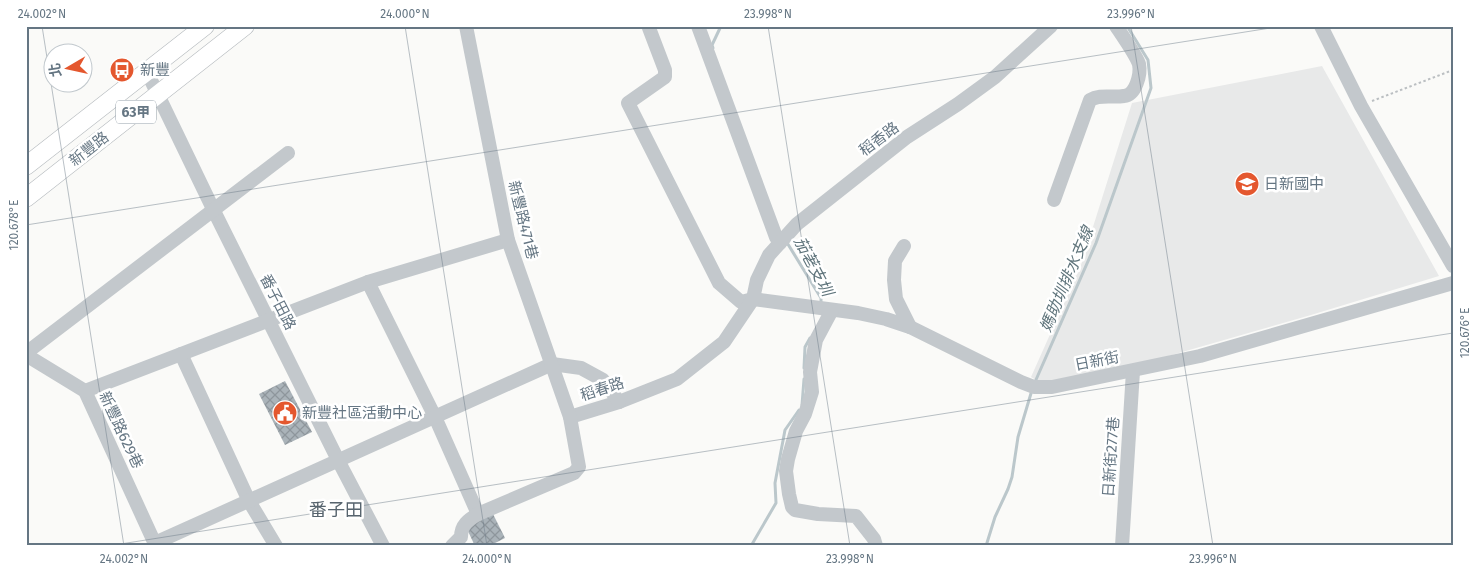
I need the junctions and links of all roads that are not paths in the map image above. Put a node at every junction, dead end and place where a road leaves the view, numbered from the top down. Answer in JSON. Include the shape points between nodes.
{"nodes":[{"id":1,"x":205,"y":26,"type":"edge"},
{"id":2,"x":246,"y":26,"type":"edge"},
{"id":3,"x":466,"y":26,"type":"edge"},
{"id":4,"x":650,"y":26,"type":"edge"},
{"id":5,"x":698,"y":26,"type":"edge"},
{"id":6,"x":1051,"y":26,"type":"edge"},
{"id":7,"x":1116,"y":26,"type":"edge"},
{"id":8,"x":1321,"y":26,"type":"edge"},
{"id":9,"x":147,"y":72,"type":"junction"},
{"id":10,"x":158,"y":95,"type":"junction"},
{"id":11,"x":288,"y":153,"type":"dead end"},
{"id":12,"x":26,"y":166,"type":"edge"},
{"id":13,"x":26,"y":198,"type":"edge"},
{"id":14,"x":1054,"y":200,"type":"dead end"},
{"id":15,"x":214,"y":211,"type":"junction"},
{"id":16,"x":508,"y":240,"type":"junction"},
{"id":17,"x":780,"y":243,"type":"junction"},
{"id":18,"x":904,"y":246,"type":"dead end"},
{"id":19,"x":1453,"y":266,"type":"edge"},
{"id":20,"x":368,"y":282,"type":"junction"},
{"id":21,"x":1453,"y":283,"type":"edge"},
{"id":22,"x":753,"y":299,"type":"junction"},
{"id":23,"x":832,"y":310,"type":"junction"},
{"id":24,"x":269,"y":321,"type":"junction"},
{"id":25,"x":910,"y":327,"type":"junction"},
{"id":26,"x":26,"y":354,"type":"edge"},
{"id":27,"x":181,"y":354,"type":"junction"},
{"id":28,"x":552,"y":364,"type":"junction"},
{"id":29,"x":1132,"y":371,"type":"junction"},
{"id":30,"x":85,"y":391,"type":"junction"},
{"id":31,"x":619,"y":402,"type":"junction"},
{"id":32,"x":435,"y":417,"type":"junction"},
{"id":33,"x":570,"y":417,"type":"junction"},
{"id":34,"x":339,"y":462,"type":"junction"},
{"id":35,"x":249,"y":501,"type":"junction"},
{"id":36,"x":478,"y":514,"type":"junction"},
{"id":37,"x":459,"y":543,"type":"edge"},
{"id":38,"x":156,"y":545,"type":"edge"},
{"id":39,"x":276,"y":546,"type":"edge"},
{"id":40,"x":383,"y":546,"type":"edge"},
{"id":41,"x":876,"y":546,"type":"edge"},
{"id":42,"x":1122,"y":546,"type":"edge"}],
"edges":[{"from":1,"to":9,"type":"main road","name":"新豐路","number":"63甲"},
{"from":2,"to":10,"type":"main road","name":"新豐路","number":"63甲"},
{"from":3,"to":16,"type":"street","name":"新豐路471巷"},
{"from":4,"to":22,"type":"street","name":"日新街","via":[[665,77],[628,103],[720,283],[741,302]]},
{"from":5,"to":17,"type":"street"},
{"from":6,"to":17,"type":"street","name":"稻香路","via":[[995,77],[862,171],[797,224]]},
{"from":7,"to":14,"type":"street","via":[[1139,64],[1137,83],[1133,92],[1126,96],[1090,100]]},
{"from":8,"to":19,"type":"street","via":[[1361,106]]},
{"from":9,"to":10,"type":"street","name":"番子田路"},
{"from":9,"to":12,"type":"main road","name":"新豐路","number":"63甲"},
{"from":10,"to":13,"type":"main road","name":"新豐路","number":"63甲"},
{"from":10,"to":15,"type":"street","name":"番子田路"},
{"from":11,"to":15,"type":"street"},
{"from":15,"to":24,"type":"street","name":"番子田路"},
{"from":15,"to":26,"type":"street"},
{"from":16,"to":20,"type":"street"},
{"from":16,"to":28,"type":"street","name":"新豐路471巷"},
{"from":17,"to":22,"type":"street","name":"稻香路","via":[[769,255],[757,280]]},
{"from":18,"to":25,"type":"street","via":[[895,261],[894,280],[896,299]]},
{"from":20,"to":24,"type":"street"},
{"from":20,"to":32,"type":"street"},
{"from":21,"to":29,"type":"street","name":"日新街","via":[[1200,356]]},
{"from":22,"to":23,"type":"street","name":"日新街"},
{"from":22,"to":31,"type":"street","name":"稻春路","via":[[724,342],[677,379]]},
{"from":23,"to":25,"type":"street","name":"日新街","via":[[886,319]]},
{"from":23,"to":41,"type":"street","via":[[816,340],[810,372],[812,392],[788,458],[789,494],[796,510],[856,516]]},
{"from":24,"to":27,"type":"street"},
{"from":24,"to":34,"type":"street","name":"番子田路"},
{"from":25,"to":29,"type":"street","name":"日新街","via":[[1034,387],[1052,387]]},
{"from":26,"to":30,"type":"street","name":"新豐路629巷"},
{"from":27,"to":30,"type":"street"},
{"from":27,"to":35,"type":"street"},
{"from":28,"to":31,"type":"street","via":[[581,368],[603,380]]},
{"from":28,"to":32,"type":"street"},
{"from":28,"to":33,"type":"street","name":"新豐路471巷"},
{"from":29,"to":42,"type":"street","name":"日新街277巷"},
{"from":30,"to":38,"type":"street","name":"新豐路629巷"},
{"from":31,"to":33,"type":"street","name":"稻春路"},
{"from":32,"to":34,"type":"street"},
{"from":32,"to":36,"type":"street"},
{"from":33,"to":36,"type":"street","name":"稻春路","via":[[579,467],[574,473]]},
{"from":34,"to":35,"type":"street"},
{"from":34,"to":40,"type":"street","name":"番子田路"},
{"from":35,"to":38,"type":"street"},
{"from":35,"to":39,"type":"street"},
{"from":36,"to":37,"type":"street","name":"稻春路","via":[[466,521]]}]}
